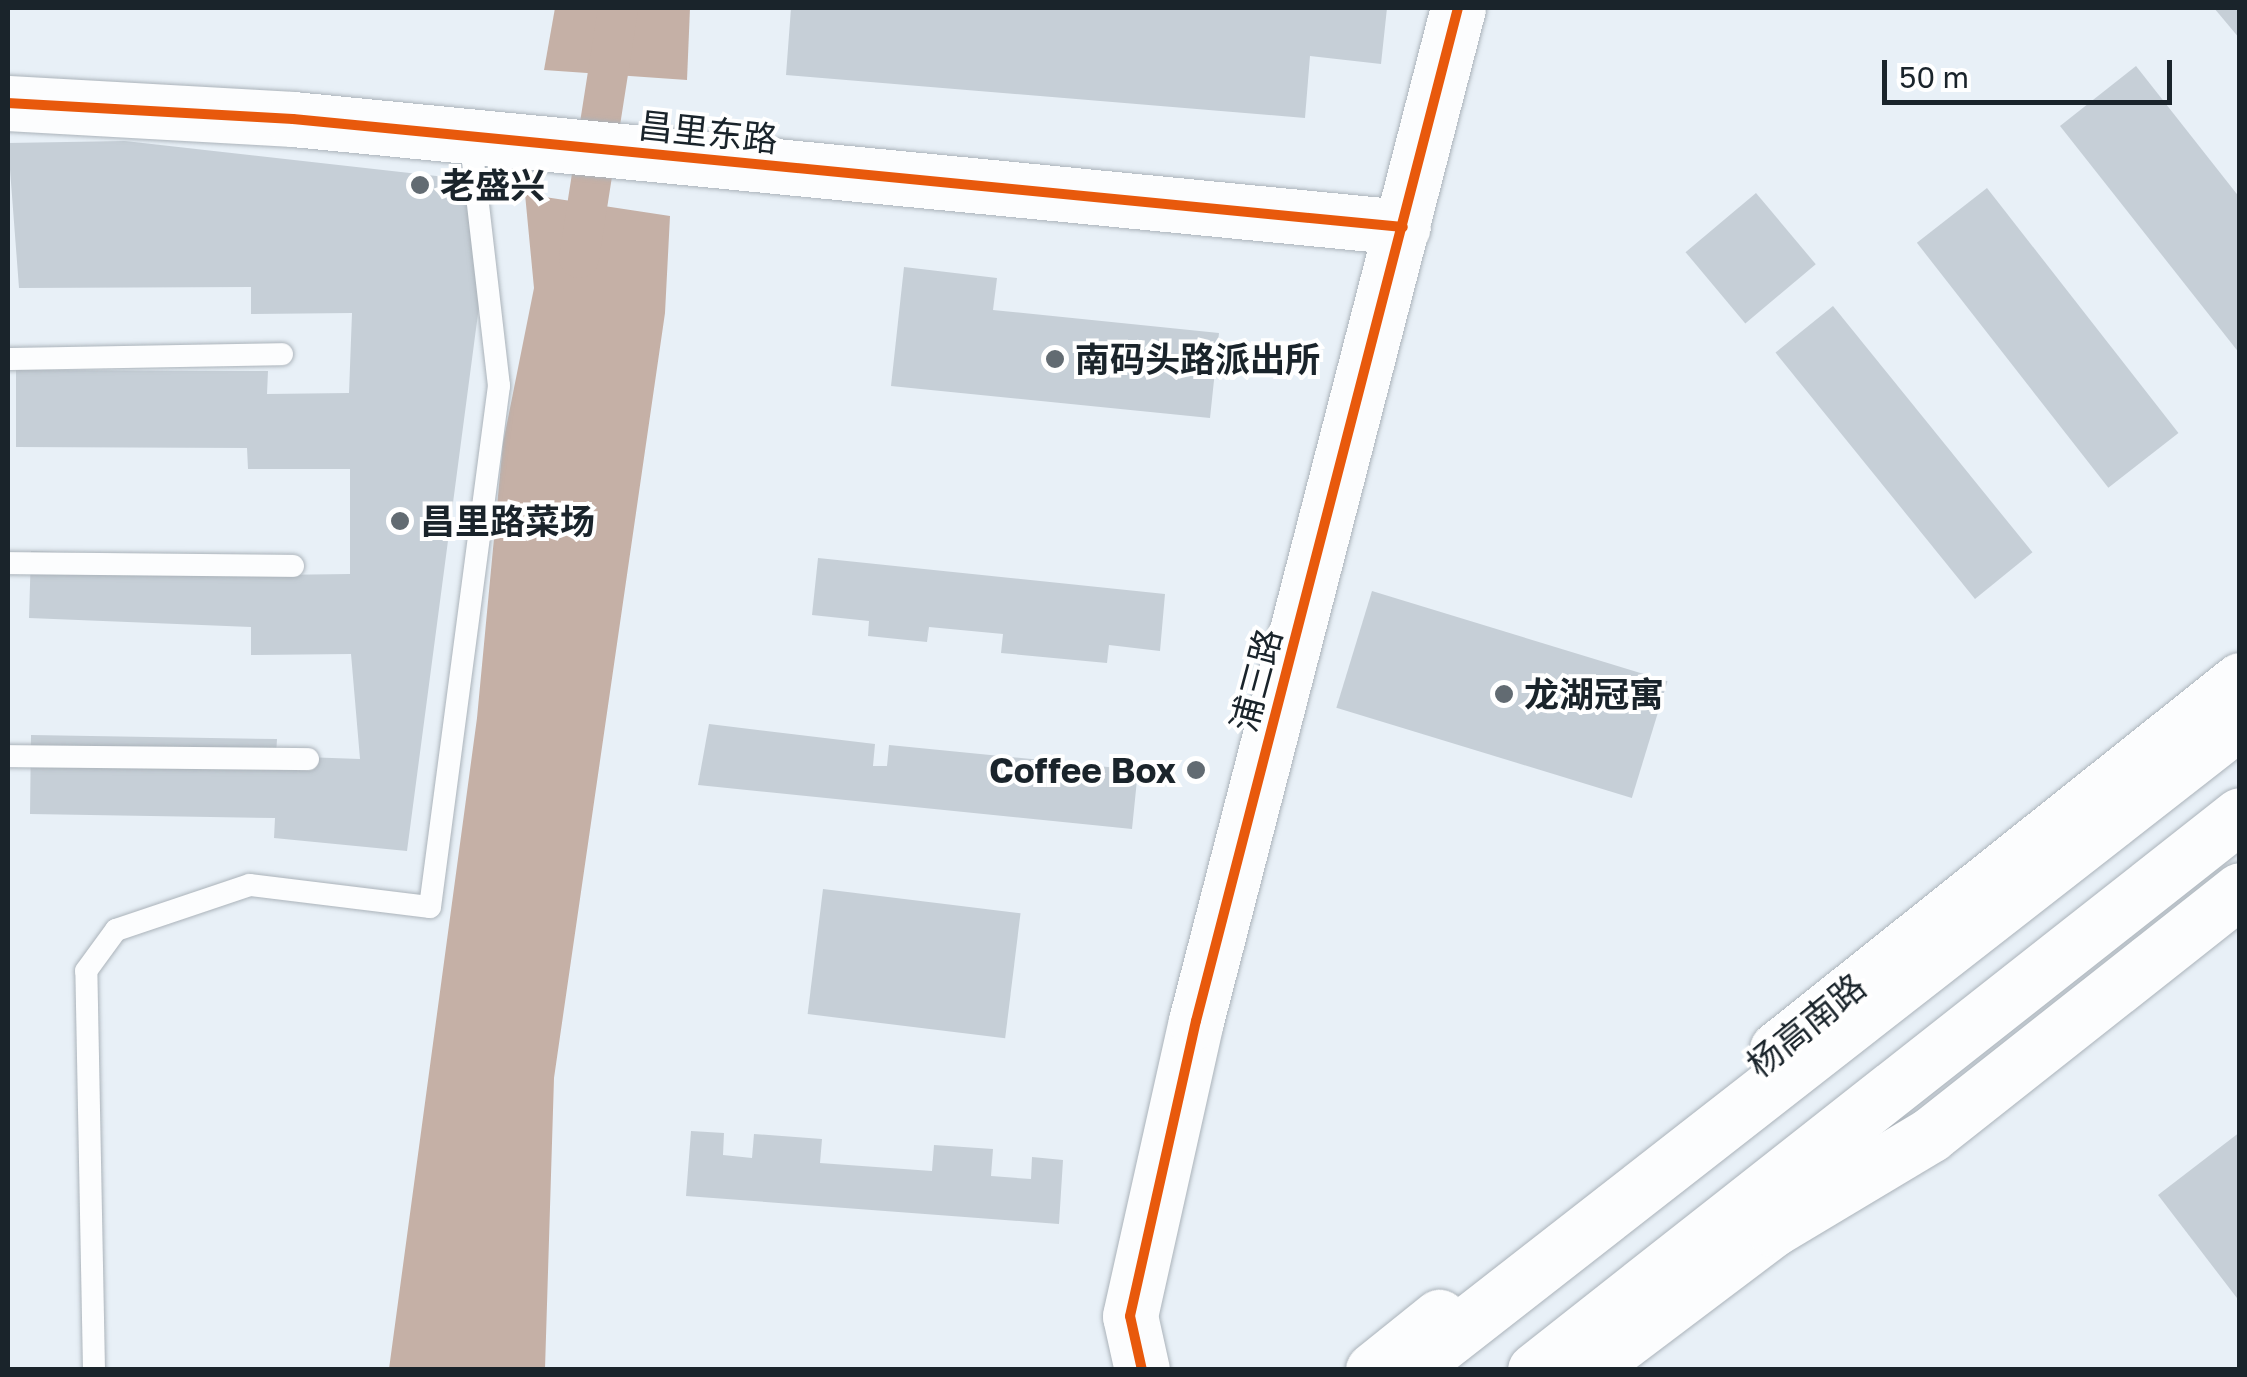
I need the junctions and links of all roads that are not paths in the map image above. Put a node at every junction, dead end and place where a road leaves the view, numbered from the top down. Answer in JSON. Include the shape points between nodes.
{"nodes":[{"id":1,"x":1458,"y":8,"type":"edge"},
{"id":2,"x":8,"y":104,"type":"edge"},
{"id":3,"x":491,"y":138,"type":"junction"},
{"id":4,"x":1402,"y":228,"type":"junction"},
{"id":5,"x":282,"y":354,"type":"dead end"},
{"id":6,"x":8,"y":359,"type":"edge"},
{"id":7,"x":8,"y":563,"type":"edge"},
{"id":8,"x":293,"y":566,"type":"dead end"},
{"id":9,"x":2240,"y":680,"type":"edge"},
{"id":10,"x":2240,"y":721,"type":"edge"},
{"id":11,"x":8,"y":756,"type":"edge"},
{"id":12,"x":308,"y":760,"type":"dead end"},
{"id":13,"x":2240,"y":815,"type":"edge"},
{"id":14,"x":2240,"y":890,"type":"edge"},
{"id":15,"x":94,"y":1370,"type":"edge"},
{"id":16,"x":1142,"y":1370,"type":"edge"},
{"id":17,"x":1372,"y":1370,"type":"edge"},
{"id":18,"x":1408,"y":1370,"type":"edge"},
{"id":19,"x":1535,"y":1370,"type":"edge"},
{"id":20,"x":1586,"y":1370,"type":"edge"}],
"edges":[{"from":1,"to":4,"type":"main road","name":"浦三路"},
{"from":2,"to":3,"type":"main road","name":"昌里东路"},
{"from":3,"to":4,"type":"main road","name":"昌里东路"},
{"from":3,"to":15,"type":"lane","via":[[499,386],[430,907],[250,885],[116,930],[86,971]]},
{"from":4,"to":16,"type":"main road","name":"浦三路","via":[[1196,1021],[1130,1316]]},
{"from":5,"to":6,"type":"lane"},
{"from":7,"to":8,"type":"lane"},
{"from":9,"to":17,"type":"main road","name":"杨高南路"},
{"from":10,"to":18,"type":"main road","name":"杨高南路"},
{"from":11,"to":12,"type":"lane"},
{"from":13,"to":19,"type":"main road"},
{"from":14,"to":20,"type":"main road","via":[[1930,1135],[1773,1229]]}]}
